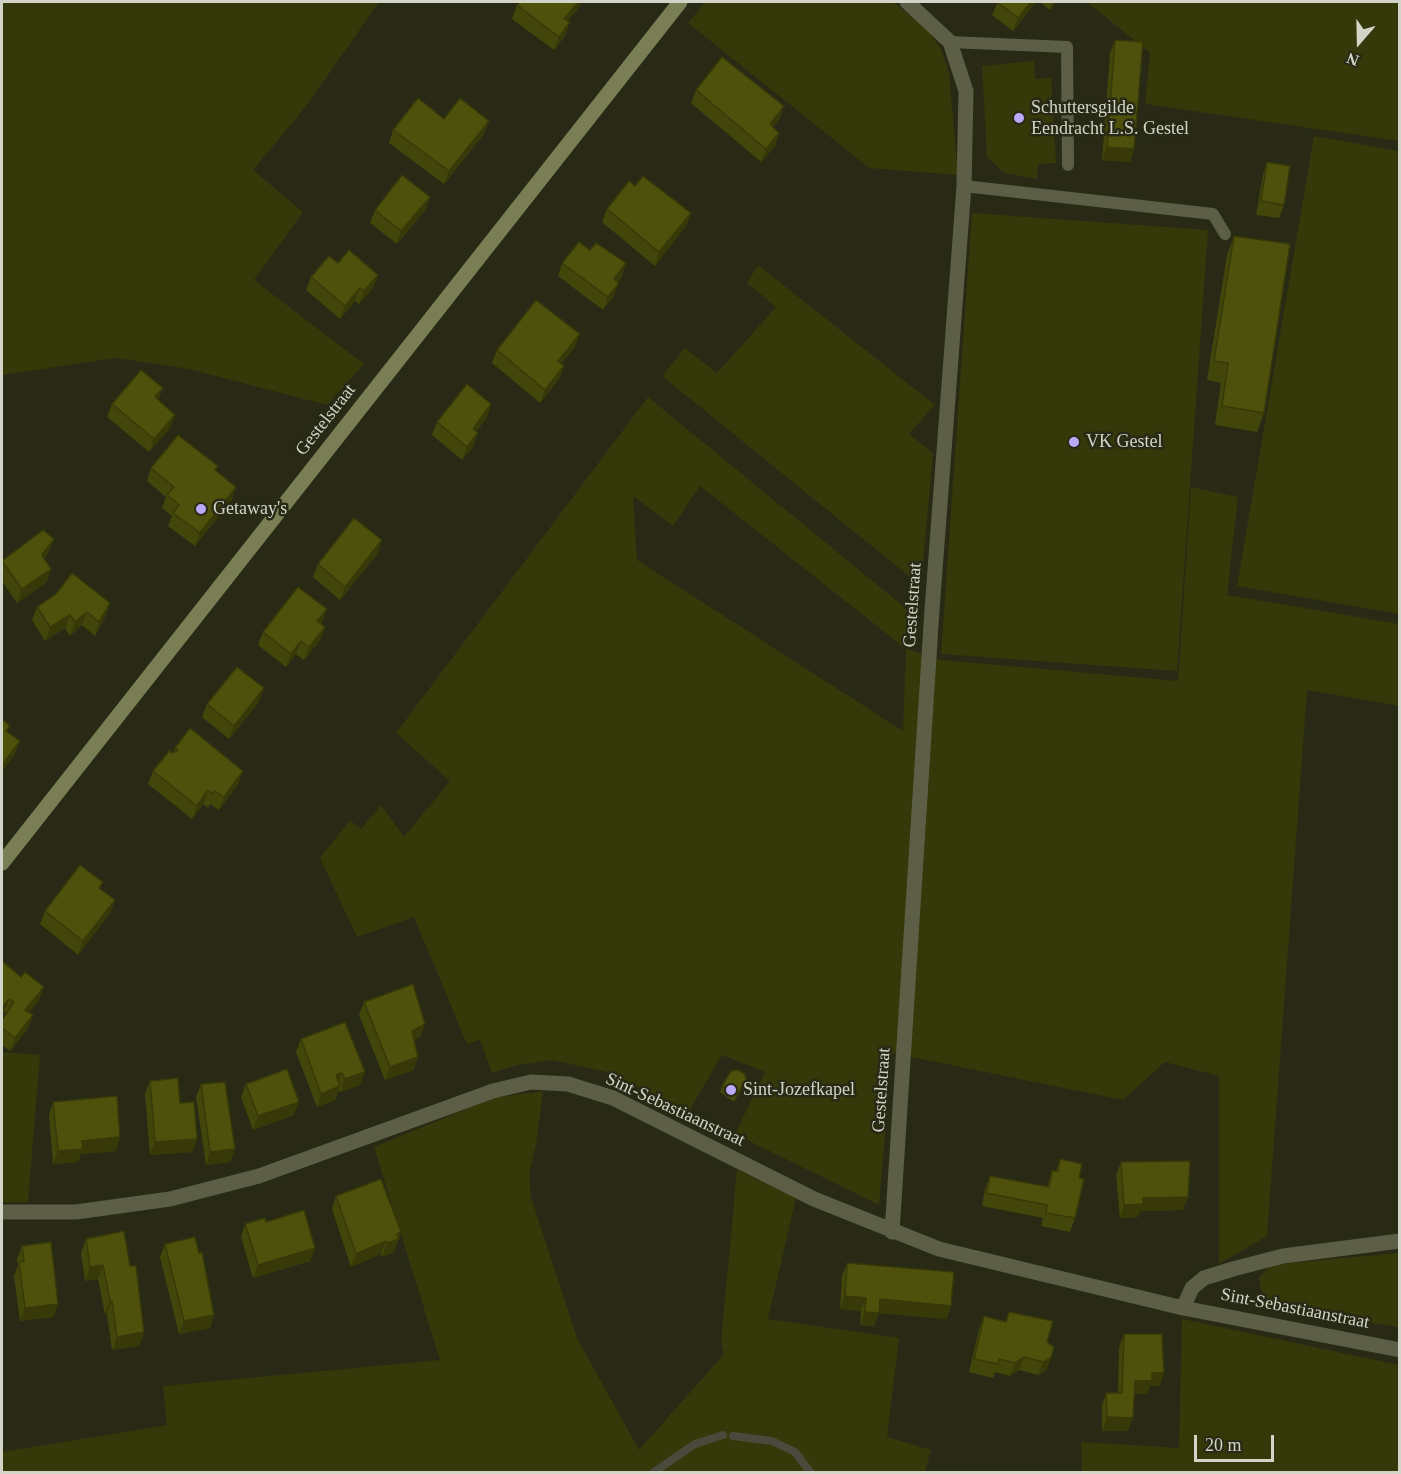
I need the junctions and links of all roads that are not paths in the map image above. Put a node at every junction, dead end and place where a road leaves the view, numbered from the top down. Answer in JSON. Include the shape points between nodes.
{"nodes":[{"id":1,"x":680,"y":2,"type":"edge"},
{"id":2,"x":907,"y":2,"type":"edge"},
{"id":3,"x":950,"y":42,"type":"junction"},
{"id":4,"x":1068,"y":165,"type":"dead end"},
{"id":5,"x":964,"y":186,"type":"junction"},
{"id":6,"x":1225,"y":234,"type":"dead end"},
{"id":7,"x":2,"y":863,"type":"edge"},
{"id":8,"x":2,"y":1212,"type":"edge"},
{"id":9,"x":892,"y":1232,"type":"junction"},
{"id":10,"x":1400,"y":1241,"type":"edge"},
{"id":11,"x":1184,"y":1308,"type":"junction"},
{"id":12,"x":1400,"y":1350,"type":"edge"}],
"edges":[{"from":1,"to":7,"type":"main road","name":"Gestelstraat"},
{"from":2,"to":3,"type":"street","name":"Gestelstraat"},
{"from":3,"to":4,"type":"lane","via":[[1067,47]]},
{"from":3,"to":5,"type":"street","name":"Gestelstraat","via":[[966,91]]},
{"from":5,"to":6,"type":"lane","via":[[1213,214]]},
{"from":5,"to":9,"type":"street","name":"Gestelstraat"},
{"from":8,"to":9,"type":"street","name":"Sint-Sebastiaanstraat","via":[[76,1212],[170,1199],[259,1176],[493,1091],[531,1083],[568,1084],[613,1098],[814,1199]]},
{"from":9,"to":11,"type":"street","name":"Sint-Sebastiaanstraat","via":[[939,1249]]},
{"from":10,"to":11,"type":"street","name":"Sint-Sebastiaanstraat","via":[[1283,1256],[1233,1269],[1204,1278],[1192,1288]]},
{"from":11,"to":12,"type":"street","name":"Sint-Sebastiaanstraat"}]}
